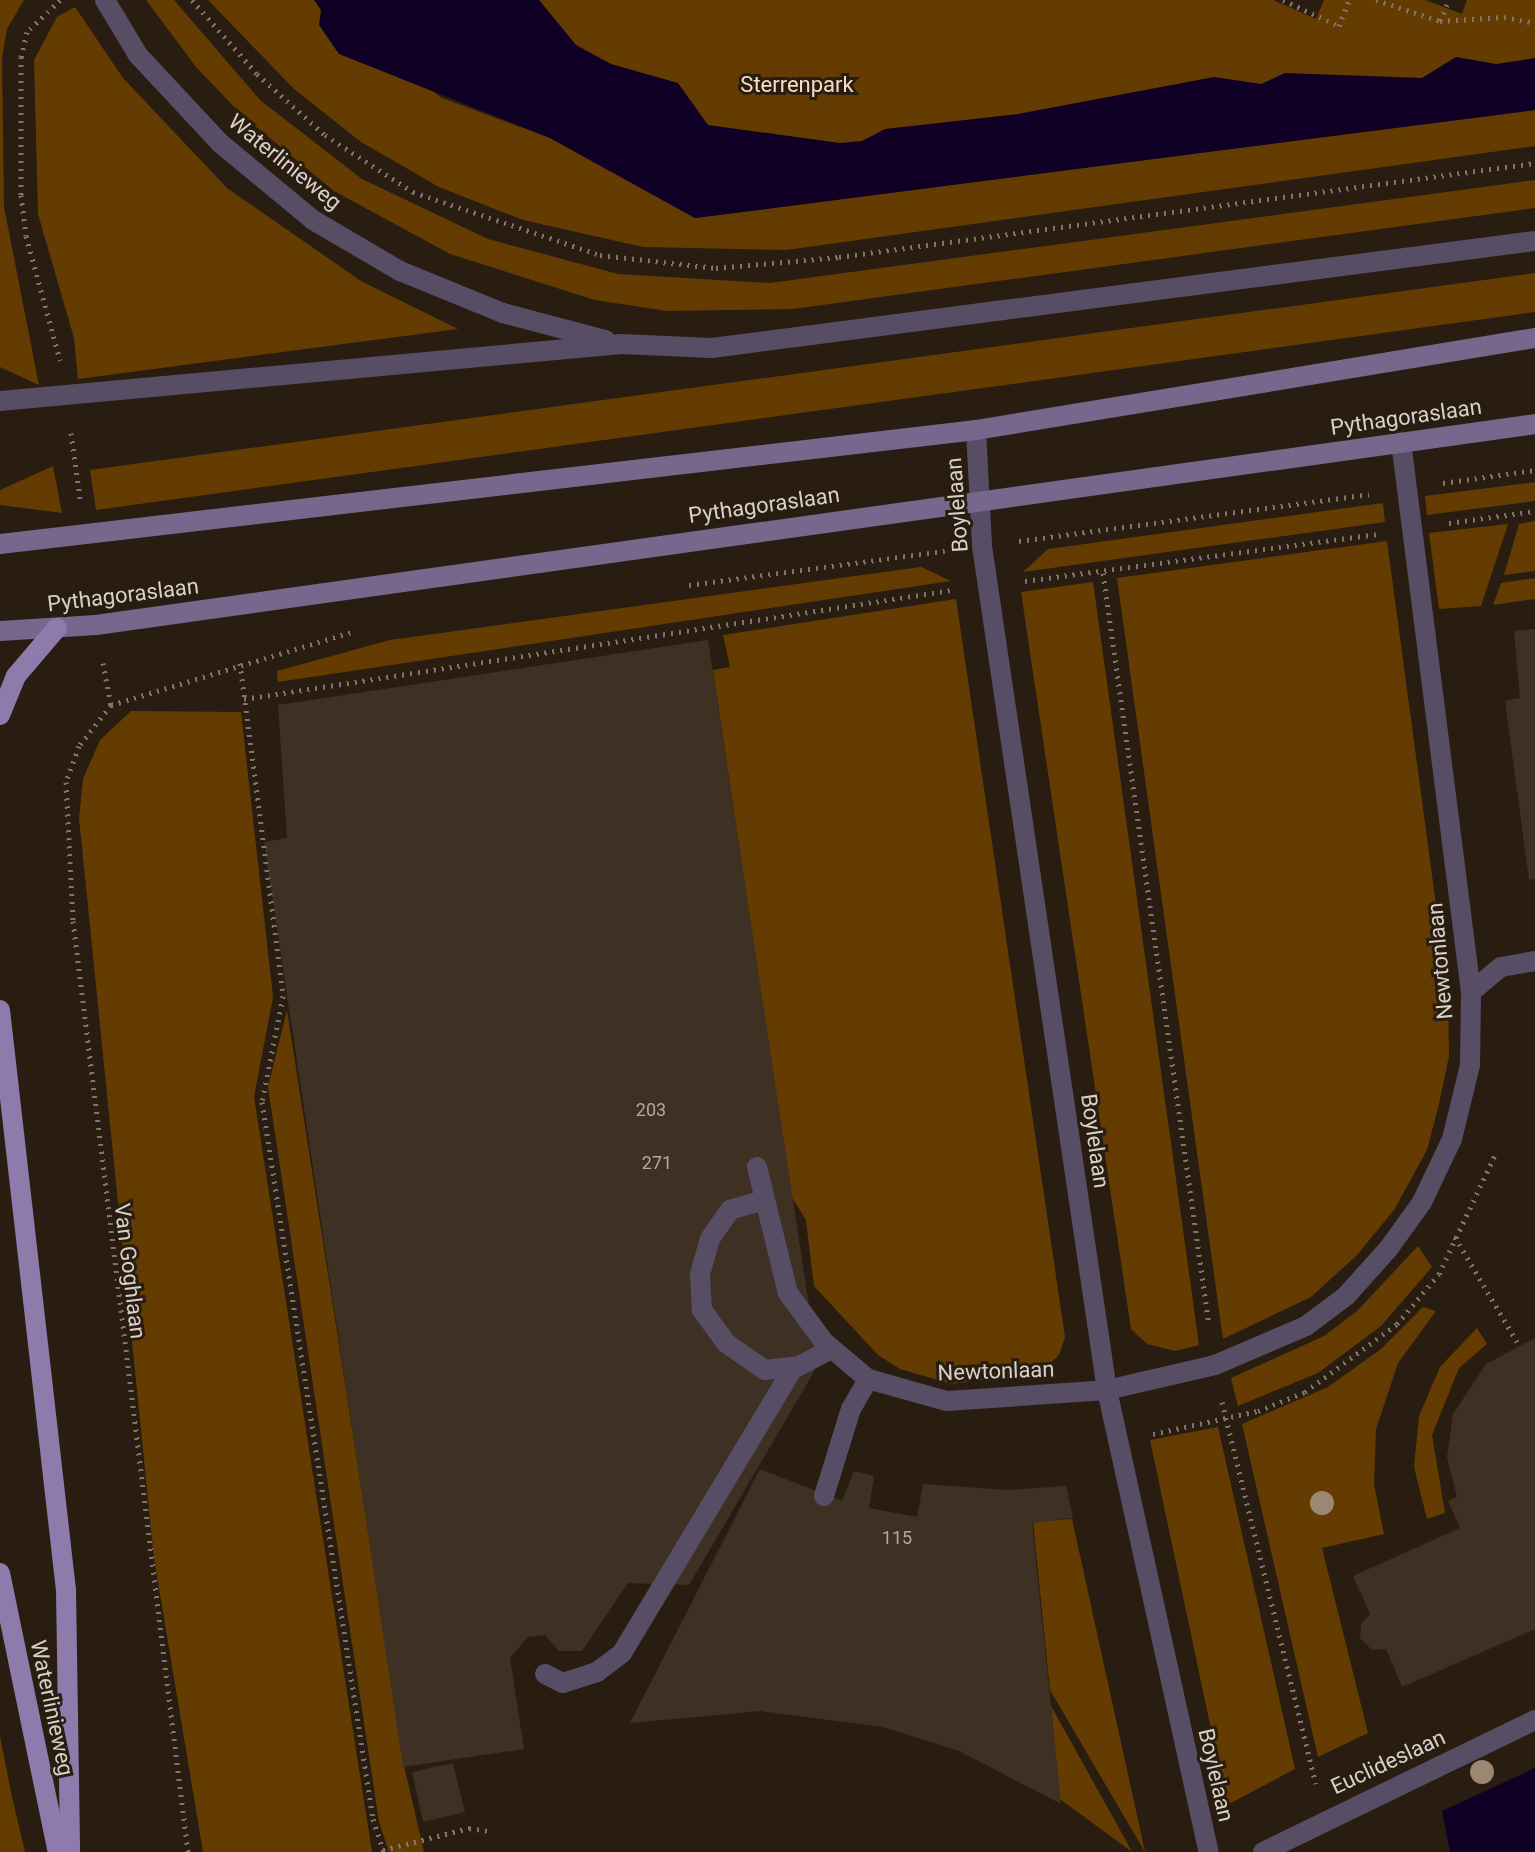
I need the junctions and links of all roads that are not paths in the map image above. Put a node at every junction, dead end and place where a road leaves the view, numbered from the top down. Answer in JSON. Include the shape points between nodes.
{"nodes":[{"id":1,"x":105,"y":0,"type":"edge"},
{"id":2,"x":1535,"y":241,"type":"edge"},
{"id":3,"x":1535,"y":338,"type":"edge"},
{"id":4,"x":621,"y":344,"type":"junction"},
{"id":5,"x":0,"y":401,"type":"edge"},
{"id":6,"x":1535,"y":424,"type":"edge"},
{"id":7,"x":976,"y":430,"type":"junction"},
{"id":8,"x":1401,"y":442,"type":"junction"},
{"id":9,"x":980,"y":498,"type":"junction"},
{"id":10,"x":0,"y":544,"type":"edge"},
{"id":11,"x":57,"y":628,"type":"junction"},
{"id":12,"x":0,"y":631,"type":"edge"},
{"id":13,"x":0,"y":715,"type":"edge"},
{"id":14,"x":1535,"y":961,"type":"edge"},
{"id":15,"x":1471,"y":992,"type":"junction"},
{"id":16,"x":0,"y":1010,"type":"edge"},
{"id":17,"x":757,"y":1167,"type":"dead end"},
{"id":18,"x":764,"y":1200,"type":"junction"},
{"id":19,"x":831,"y":1349,"type":"junction"},
{"id":20,"x":794,"y":1367,"type":"junction"},
{"id":21,"x":868,"y":1379,"type":"junction"},
{"id":22,"x":1107,"y":1390,"type":"junction"},
{"id":23,"x":824,"y":1496,"type":"dead end"},
{"id":24,"x":0,"y":1573,"type":"edge"},
{"id":25,"x":545,"y":1674,"type":"dead end"},
{"id":26,"x":1535,"y":1720,"type":"edge"},
{"id":27,"x":58,"y":1852,"type":"edge"},
{"id":28,"x":70,"y":1852,"type":"edge"},
{"id":29,"x":1209,"y":1852,"type":"edge"},
{"id":30,"x":1263,"y":1852,"type":"edge"}],
"edges":[{"from":1,"to":4,"type":"street","name":"Waterlinieweg","via":[[138,55],[220,143],[313,220],[414,277],[503,313]]},
{"from":2,"to":4,"type":"street","via":[[712,348]]},
{"from":3,"to":7,"type":"main road"},
{"from":4,"to":5,"type":"street"},
{"from":6,"to":8,"type":"main road","name":"Pythagoraslaan"},
{"from":7,"to":9,"type":"street","name":"Boylelaan"},
{"from":7,"to":10,"type":"main road"},
{"from":8,"to":9,"type":"main road","name":"Pythagoraslaan"},
{"from":8,"to":15,"type":"street","name":"Newtonlaan"},
{"from":9,"to":11,"type":"main road","name":"Pythagoraslaan"},
{"from":9,"to":22,"type":"street","name":"Boylelaan","via":[[982,546]]},
{"from":11,"to":12,"type":"main road","name":"Pythagoraslaan"},
{"from":11,"to":13,"type":"main road","via":[[16,676]]},
{"from":14,"to":15,"type":"street","via":[[1501,967]]},
{"from":15,"to":22,"type":"street","name":"Newtonlaan","via":[[1470,1065],[1452,1139],[1422,1202],[1346,1296],[1306,1326],[1215,1365]]},
{"from":16,"to":28,"type":"main road","via":[[66,1590]]},
{"from":17,"to":18,"type":"street"},
{"from":18,"to":19,"type":"street","via":[[788,1293]]},
{"from":18,"to":20,"type":"street","via":[[730,1210],[710,1239],[700,1275],[702,1310],[726,1343],[765,1370]]},
{"from":19,"to":20,"type":"street"},
{"from":19,"to":21,"type":"street"},
{"from":20,"to":25,"type":"street","via":[[622,1653],[597,1672],[563,1683]]},
{"from":21,"to":22,"type":"street","name":"Newtonlaan","via":[[947,1401]]},
{"from":21,"to":23,"type":"street","via":[[851,1409]]},
{"from":22,"to":29,"type":"street","name":"Boylelaan"},
{"from":24,"to":27,"type":"main road","name":"Waterlinieweg"},
{"from":26,"to":30,"type":"street","name":"Euclideslaan"}]}
